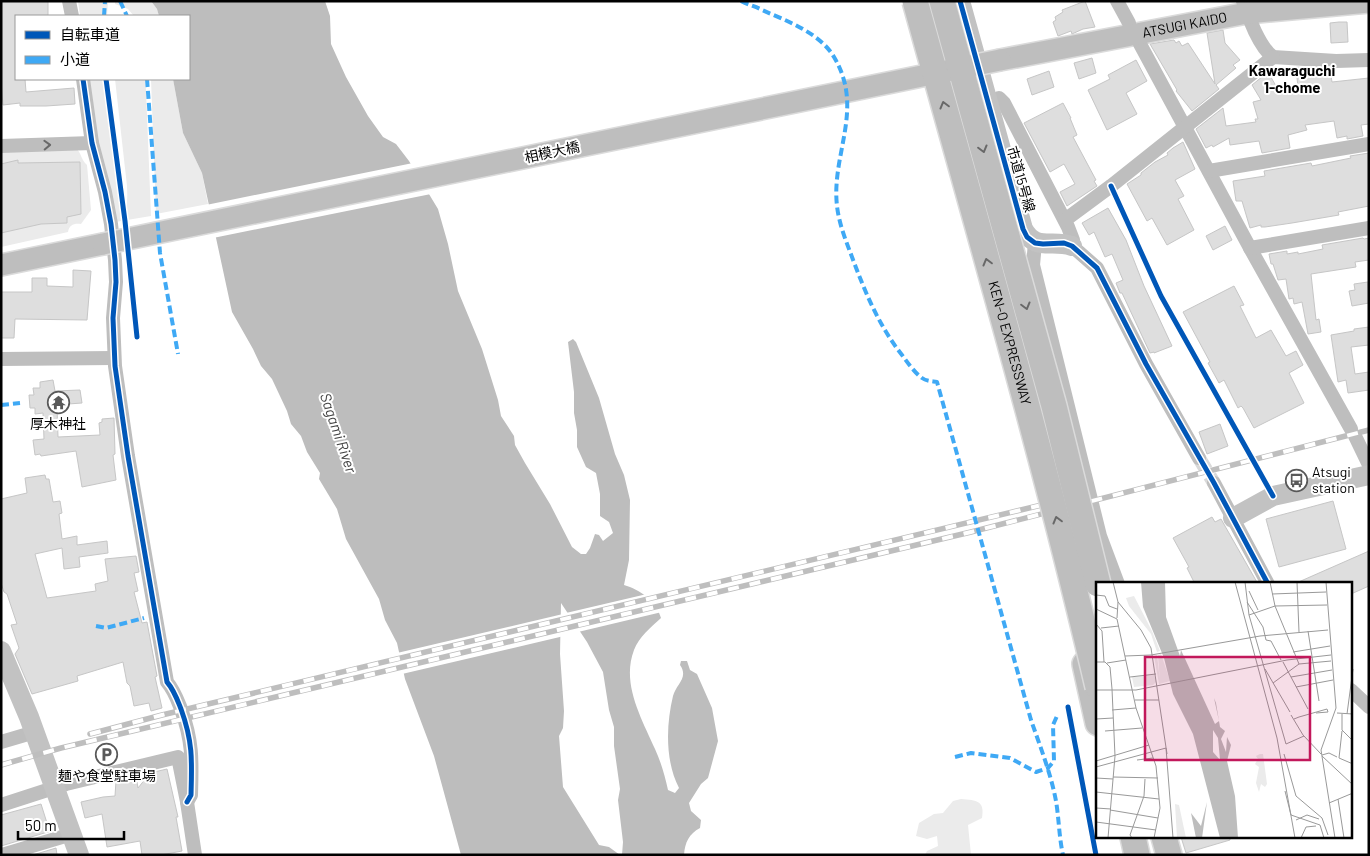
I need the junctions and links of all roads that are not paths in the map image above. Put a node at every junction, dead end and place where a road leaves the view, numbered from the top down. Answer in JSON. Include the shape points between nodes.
{"nodes":[{"id":1,"x":69,"y":1,"type":"edge"},
{"id":2,"x":915,"y":1,"type":"edge"},
{"id":3,"x":942,"y":1,"type":"edge"},
{"id":4,"x":960,"y":1,"type":"edge"},
{"id":5,"x":1117,"y":1,"type":"edge"},
{"id":6,"x":1369,"y":2,"type":"edge"},
{"id":7,"x":1245,"y":7,"type":"edge"},
{"id":8,"x":72,"y":15,"type":"edge"},
{"id":9,"x":1129,"y":23,"type":"dead end"},
{"id":10,"x":1140,"y":44,"type":"dead end"},
{"id":11,"x":1273,"y":57,"type":"junction"},
{"id":12,"x":1000,"y":60,"type":"joint"},
{"id":13,"x":1369,"y":60,"type":"edge"},
{"id":14,"x":83,"y":80,"type":"edge"},
{"id":15,"x":998,"y":98,"type":"dead end"},
{"id":16,"x":1184,"y":127,"type":"junction"},
{"id":17,"x":92,"y":143,"type":"junction"},
{"id":18,"x":1369,"y":144,"type":"edge"},
{"id":19,"x":1,"y":146,"type":"edge"},
{"id":20,"x":1209,"y":171,"type":"junction"},
{"id":21,"x":1064,"y":220,"type":"junction"},
{"id":22,"x":1369,"y":228,"type":"edge"},
{"id":23,"x":1035,"y":243,"type":"junction"},
{"id":24,"x":1072,"y":246,"type":"junction"},
{"id":25,"x":1250,"y":248,"type":"junction"},
{"id":26,"x":1,"y":265,"type":"edge"},
{"id":27,"x":114,"y":358,"type":"junction"},
{"id":28,"x":1,"y":359,"type":"edge"},
{"id":29,"x":1199,"y":458,"type":"tunnel mouth"},
{"id":30,"x":1369,"y":465,"type":"edge"},
{"id":31,"x":1369,"y":475,"type":"edge"},
{"id":32,"x":1214,"y":483,"type":"tunnel mouth"},
{"id":33,"x":1233,"y":518,"type":"junction"},
{"id":34,"x":1064,"y":546,"type":"junction"},
{"id":35,"x":1098,"y":582,"type":"edge"},
{"id":36,"x":1117,"y":582,"type":"edge"},
{"id":37,"x":1267,"y":582,"type":"edge"},
{"id":38,"x":1,"y":651,"type":"edge"},
{"id":39,"x":1096,"y":678,"type":"edge"},
{"id":40,"x":1352,"y":691,"type":"edge"},
{"id":41,"x":1369,"y":707,"type":"edge"},
{"id":42,"x":1096,"y":714,"type":"edge"},
{"id":43,"x":35,"y":732,"type":"junction"},
{"id":44,"x":1,"y":742,"type":"edge"},
{"id":45,"x":55,"y":787,"type":"junction"},
{"id":46,"x":187,"y":802,"type":"junction"},
{"id":47,"x":1,"y":805,"type":"edge"},
{"id":48,"x":72,"y":834,"type":"junction"},
{"id":49,"x":1122,"y":838,"type":"edge"},
{"id":50,"x":1133,"y":838,"type":"edge"},
{"id":51,"x":1154,"y":838,"type":"edge"},
{"id":52,"x":1164,"y":838,"type":"edge"},
{"id":53,"x":2,"y":855,"type":"edge"},
{"id":54,"x":79,"y":855,"type":"edge"},
{"id":55,"x":194,"y":855,"type":"edge"},
{"id":56,"x":1125,"y":855,"type":"edge"},
{"id":57,"x":1137,"y":855,"type":"edge"},
{"id":58,"x":1157,"y":855,"type":"edge"},
{"id":59,"x":1169,"y":855,"type":"edge"}],
"edges":[{"from":1,"to":8,"type":"street"},
{"from":34,"to":2,"type":"highway","name":"KEN-O EXPRESSWAY","one_way":true,"bridge":true},
{"from":3,"to":35,"type":"highway","name":"KEN-O EXPRESSWAY","one_way":true,"bridge":true,"via":[[1054,406]]},
{"from":4,"to":23,"type":"street","name":"市道15号線","via":[[1023,229]]},
{"from":5,"to":9,"type":"street"},
{"from":6,"to":7,"type":"main road","name":"ATSUGI KAIDO"},
{"from":7,"to":11,"type":"street","via":[[1265,48]]},
{"from":7,"to":12,"type":"main road","name":"ATSUGI KAIDO"},
{"from":10,"to":16,"type":"street"},
{"from":11,"to":13,"type":"street"},
{"from":11,"to":16,"type":"street"},
{"from":12,"to":26,"type":"main road","name":"相模大橋","bridge":true},
{"from":14,"to":17,"type":"street"},
{"from":15,"to":21,"type":"street","via":[[1004,103]]},
{"from":16,"to":20,"type":"street"},
{"from":16,"to":21,"type":"street"},
{"from":19,"to":17,"type":"street","one_way":true},
{"from":17,"to":27,"type":"street","via":[[105,192],[115,260]]},
{"from":18,"to":20,"type":"street"},
{"from":20,"to":25,"type":"street"},
{"from":21,"to":24,"type":"street","via":[[1073,240]]},
{"from":22,"to":25,"type":"street"},
{"from":23,"to":24,"type":"street"},
{"from":23,"to":36,"type":"street","via":[[1033,266],[1100,536]]},
{"from":24,"to":29,"type":"street","via":[[1097,268]]},
{"from":25,"to":30,"type":"street"},
{"from":27,"to":28,"type":"street"},
{"from":27,"to":46,"type":"street","via":[[166,682],[174,690],[189,729],[191,795]]},
{"from":31,"to":33,"type":"street","via":[[1273,496]]},
{"from":32,"to":33,"type":"street"},
{"from":33,"to":37,"type":"street"},
{"from":34,"to":39,"type":"highway","name":"KEN-O EXPRESSWAY","bridge":true},
{"from":34,"to":42,"type":"highway","bridge":true,"via":[[1078,634]]},
{"from":38,"to":43,"type":"street"},
{"from":40,"to":41,"type":"street"},
{"from":43,"to":44,"type":"street"},
{"from":43,"to":45,"type":"street"},
{"from":45,"to":46,"type":"street","via":[[178,757]]},
{"from":45,"to":47,"type":"street"},
{"from":45,"to":48,"type":"street"},
{"from":46,"to":55,"type":"street"},
{"from":48,"to":53,"type":"street"},
{"from":48,"to":54,"type":"street"},
{"from":49,"to":56,"type":"highway"},
{"from":50,"to":57,"type":"highway"},
{"from":51,"to":58,"type":"highway"},
{"from":52,"to":59,"type":"highway"}]}
